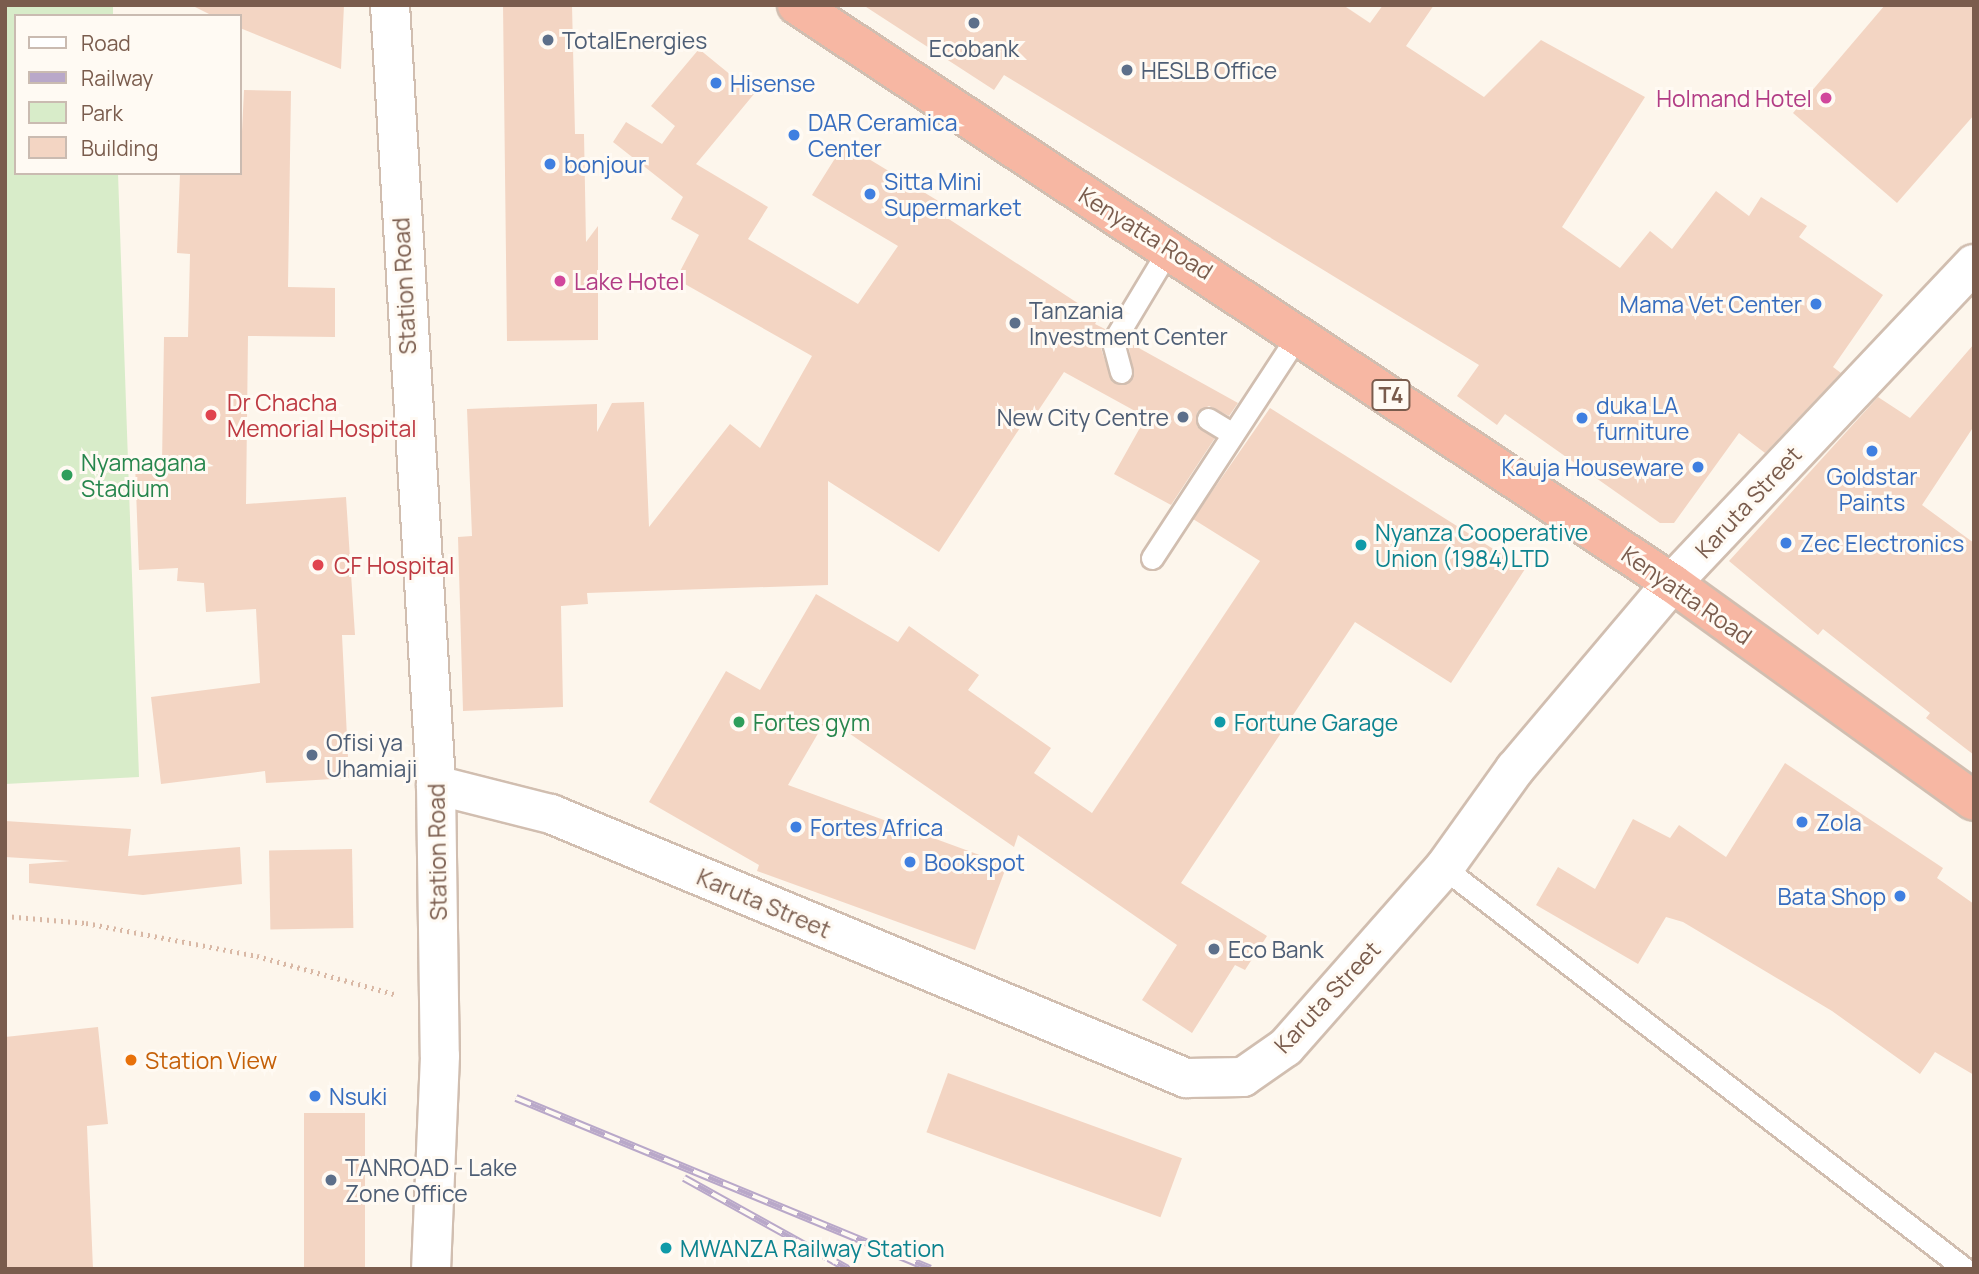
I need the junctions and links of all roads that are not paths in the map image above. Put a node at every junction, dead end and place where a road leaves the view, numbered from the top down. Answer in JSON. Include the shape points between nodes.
{"nodes":[{"id":1,"x":797,"y":5,"type":"edge"},
{"id":2,"x":393,"y":9,"type":"edge"},
{"id":3,"x":1170,"y":247,"type":"junction"},
{"id":4,"x":1974,"y":264,"type":"edge"},
{"id":5,"x":1299,"y":333,"type":"junction"},
{"id":6,"x":1121,"y":372,"type":"dead end"},
{"id":7,"x":1208,"y":419,"type":"dead end"},
{"id":8,"x":1233,"y":434,"type":"junction"},
{"id":9,"x":1152,"y":558,"type":"dead end"},
{"id":10,"x":1672,"y":583,"type":"junction"},
{"id":11,"x":436,"y":785,"type":"junction"},
{"id":12,"x":1974,"y":801,"type":"edge"},
{"id":13,"x":1444,"y":867,"type":"junction"},
{"id":14,"x":431,"y":1269,"type":"edge"},
{"id":15,"x":1965,"y":1269,"type":"edge"}],
"edges":[{"from":1,"to":3,"type":"highway","name":"Kenyatta Road","number":"T4"},
{"from":2,"to":11,"type":"street","name":"Station Road"},
{"from":3,"to":5,"type":"highway","name":"Kenyatta Road","number":"T4"},
{"from":3,"to":6,"type":"lane","via":[[1113,342]]},
{"from":4,"to":10,"type":"street","name":"Karuta Street"},
{"from":5,"to":8,"type":"lane"},
{"from":5,"to":10,"type":"highway","name":"Kenyatta Road","number":"T4"},
{"from":7,"to":8,"type":"lane"},
{"from":8,"to":9,"type":"lane"},
{"from":10,"to":12,"type":"highway","name":"Kenyatta Road","number":"T4"},
{"from":10,"to":13,"type":"street","name":"Karuta Street","via":[[1516,769]]},
{"from":11,"to":13,"type":"street","name":"Karuta Street","via":[[551,814],[1185,1078],[1243,1077],[1286,1047]]},
{"from":11,"to":14,"type":"street","name":"Station Road","via":[[440,1006]]},
{"from":13,"to":15,"type":"lane"}]}
